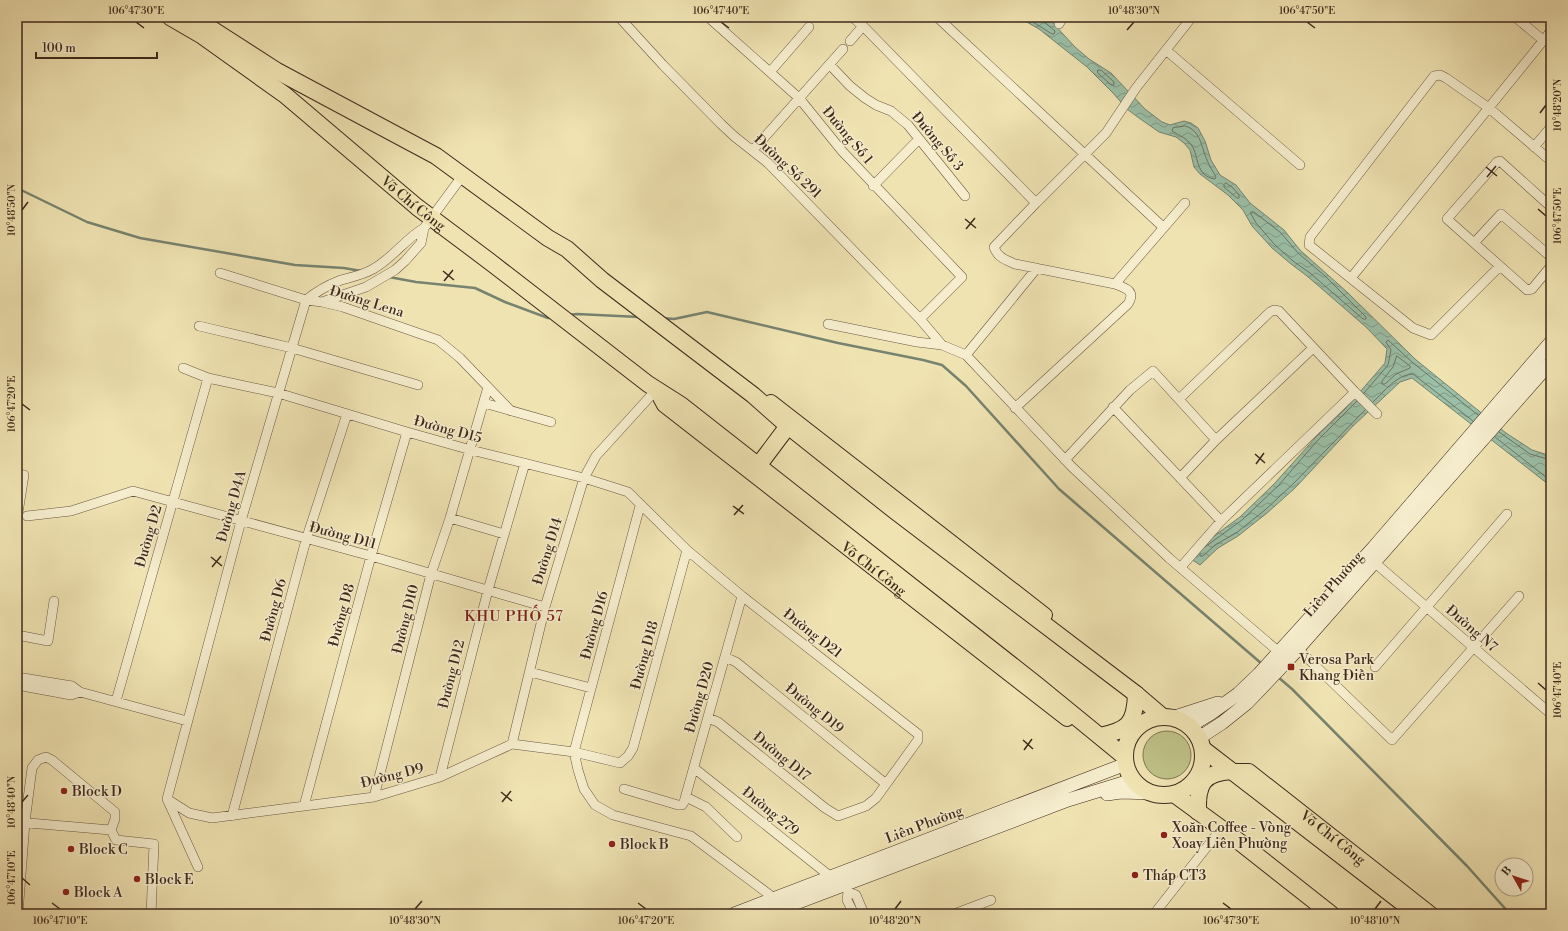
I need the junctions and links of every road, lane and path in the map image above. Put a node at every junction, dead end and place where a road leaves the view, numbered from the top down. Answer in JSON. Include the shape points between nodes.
{"nodes":[{"id":1,"x":170,"y":17,"type":"edge"},
{"id":2,"x":193,"y":17,"type":"edge"},
{"id":3,"x":852,"y":17,"type":"edge"},
{"id":4,"x":937,"y":17,"type":"edge"},
{"id":5,"x":1192,"y":17,"type":"edge"},
{"id":6,"x":1515,"y":17,"type":"edge"},
{"id":7,"x":711,"y":18,"type":"edge"},
{"id":8,"x":625,"y":19,"type":"edge"},
{"id":9,"x":809,"y":26,"type":"dead end"},
{"id":10,"x":863,"y":26,"type":"junction"},
{"id":11,"x":1551,"y":32,"type":"edge"},
{"id":12,"x":1543,"y":40,"type":"junction"},
{"id":13,"x":850,"y":41,"type":"dead end"},
{"id":14,"x":843,"y":49,"type":"dead end"},
{"id":15,"x":1166,"y":50,"type":"junction"},
{"id":16,"x":830,"y":65,"type":"junction"},
{"id":17,"x":770,"y":72,"type":"junction"},
{"id":18,"x":799,"y":98,"type":"junction"},
{"id":19,"x":1489,"y":108,"type":"junction"},
{"id":20,"x":1551,"y":126,"type":"edge"},
{"id":21,"x":919,"y":139,"type":"junction"},
{"id":22,"x":1534,"y":147,"type":"junction"},
{"id":23,"x":753,"y":150,"type":"junction"},
{"id":24,"x":1085,"y":155,"type":"junction"},
{"id":25,"x":1551,"y":161,"type":"edge"},
{"id":26,"x":1300,"y":164,"type":"dead end"},
{"id":27,"x":467,"y":178,"type":"junction"},
{"id":28,"x":873,"y":186,"type":"junction"},
{"id":29,"x":965,"y":196,"type":"dead end"},
{"id":30,"x":1036,"y":203,"type":"junction"},
{"id":31,"x":1185,"y":203,"type":"dead end"},
{"id":32,"x":1551,"y":206,"type":"edge"},
{"id":33,"x":427,"y":223,"type":"junction"},
{"id":34,"x":1163,"y":227,"type":"junction"},
{"id":35,"x":1474,"y":243,"type":"junction"},
{"id":36,"x":404,"y":245,"type":"junction"},
{"id":37,"x":414,"y":252,"type":"junction"},
{"id":38,"x":1551,"y":257,"type":"edge"},
{"id":39,"x":1500,"y":266,"type":"junction"},
{"id":40,"x":1551,"y":266,"type":"edge"},
{"id":41,"x":1037,"y":268,"type":"junction"},
{"id":42,"x":220,"y":273,"type":"dead end"},
{"id":43,"x":1351,"y":278,"type":"junction"},
{"id":44,"x":1115,"y":284,"type":"junction"},
{"id":45,"x":306,"y":300,"type":"junction"},
{"id":46,"x":322,"y":302,"type":"junction"},
{"id":47,"x":920,"y":319,"type":"junction"},
{"id":48,"x":828,"y":324,"type":"dead end"},
{"id":49,"x":199,"y":326,"type":"dead end"},
{"id":50,"x":1551,"y":342,"type":"edge"},
{"id":51,"x":942,"y":345,"type":"junction"},
{"id":52,"x":292,"y":348,"type":"junction"},
{"id":53,"x":1313,"y":348,"type":"junction"},
{"id":54,"x":966,"y":355,"type":"junction"},
{"id":55,"x":1551,"y":362,"type":"edge"},
{"id":56,"x":183,"y":368,"type":"dead end"},
{"id":57,"x":208,"y":378,"type":"junction"},
{"id":58,"x":418,"y":385,"type":"dead end"},
{"id":59,"x":488,"y":387,"type":"junction"},
{"id":60,"x":656,"y":390,"type":"junction"},
{"id":61,"x":278,"y":393,"type":"junction"},
{"id":62,"x":1356,"y":393,"type":"junction"},
{"id":63,"x":753,"y":395,"type":"junction"},
{"id":64,"x":1179,"y":399,"type":"junction"},
{"id":65,"x":484,"y":403,"type":"junction"},
{"id":66,"x":1016,"y":408,"type":"junction"},
{"id":67,"x":1113,"y":408,"type":"junction"},
{"id":68,"x":1501,"y":408,"type":"junction"},
{"id":69,"x":511,"y":410,"type":"junction"},
{"id":70,"x":1374,"y":411,"type":"dead end"},
{"id":71,"x":347,"y":414,"type":"junction"},
{"id":72,"x":551,"y":422,"type":"dead end"},
{"id":73,"x":788,"y":426,"type":"junction"},
{"id":74,"x":407,"y":432,"type":"junction"},
{"id":75,"x":1476,"y":436,"type":"junction"},
{"id":76,"x":1216,"y":440,"type":"junction"},
{"id":77,"x":471,"y":450,"type":"junction"},
{"id":78,"x":1065,"y":460,"type":"junction"},
{"id":79,"x":525,"y":463,"type":"junction"},
{"id":80,"x":758,"y":466,"type":"junction"},
{"id":81,"x":17,"y":474,"type":"edge"},
{"id":82,"x":584,"y":478,"type":"junction"},
{"id":83,"x":1180,"y":478,"type":"junction"},
{"id":84,"x":172,"y":502,"type":"junction"},
{"id":85,"x":640,"y":506,"type":"junction"},
{"id":86,"x":1507,"y":514,"type":"dead end"},
{"id":87,"x":27,"y":516,"type":"dead end"},
{"id":88,"x":450,"y":518,"type":"junction"},
{"id":89,"x":17,"y":519,"type":"edge"},
{"id":90,"x":242,"y":521,"type":"junction"},
{"id":91,"x":1221,"y":521,"type":"junction"},
{"id":92,"x":504,"y":534,"type":"junction"},
{"id":93,"x":306,"y":540,"type":"junction"},
{"id":94,"x":687,"y":550,"type":"junction"},
{"id":95,"x":371,"y":556,"type":"junction"},
{"id":96,"x":1374,"y":562,"type":"junction"},
{"id":97,"x":1181,"y":567,"type":"junction"},
{"id":98,"x":432,"y":574,"type":"junction"},
{"id":99,"x":488,"y":590,"type":"junction"},
{"id":100,"x":742,"y":596,"type":"junction"},
{"id":101,"x":1519,"y":596,"type":"dead end"},
{"id":102,"x":54,"y":601,"type":"dead end"},
{"id":103,"x":545,"y":606,"type":"junction"},
{"id":104,"x":1426,"y":607,"type":"junction"},
{"id":105,"x":17,"y":635,"type":"edge"},
{"id":106,"x":1298,"y":649,"type":"junction"},
{"id":107,"x":1474,"y":649,"type":"junction"},
{"id":108,"x":1284,"y":656,"type":"junction"},
{"id":109,"x":725,"y":657,"type":"junction"},
{"id":110,"x":1376,"y":667,"type":"dead end"},
{"id":111,"x":530,"y":672,"type":"junction"},
{"id":112,"x":17,"y":677,"type":"edge"},
{"id":113,"x":1264,"y":678,"type":"junction"},
{"id":114,"x":17,"y":685,"type":"edge"},
{"id":115,"x":591,"y":688,"type":"junction"},
{"id":116,"x":80,"y":692,"type":"junction"},
{"id":117,"x":1136,"y":694,"type":"junction"},
{"id":118,"x":1238,"y":694,"type":"junction"},
{"id":119,"x":116,"y":702,"type":"junction"},
{"id":120,"x":1551,"y":714,"type":"edge"},
{"id":121,"x":1163,"y":715,"type":"junction"},
{"id":122,"x":708,"y":718,"type":"junction"},
{"id":123,"x":188,"y":721,"type":"junction"},
{"id":124,"x":1100,"y":736,"type":"junction"},
{"id":125,"x":1201,"y":743,"type":"junction"},
{"id":126,"x":512,"y":744,"type":"junction"},
{"id":127,"x":574,"y":752,"type":"junction"},
{"id":128,"x":1123,"y":758,"type":"junction"},
{"id":129,"x":694,"y":768,"type":"junction"},
{"id":130,"x":1232,"y":771,"type":"junction"},
{"id":131,"x":440,"y":777,"type":"junction"},
{"id":132,"x":1133,"y":780,"type":"junction"},
{"id":133,"x":886,"y":784,"type":"junction"},
{"id":134,"x":624,"y":789,"type":"dead end"},
{"id":135,"x":1152,"y":793,"type":"junction"},
{"id":136,"x":1178,"y":796,"type":"junction"},
{"id":137,"x":374,"y":797,"type":"junction"},
{"id":138,"x":167,"y":799,"type":"junction"},
{"id":139,"x":1068,"y":800,"type":"junction"},
{"id":140,"x":684,"y":801,"type":"junction"},
{"id":141,"x":304,"y":806,"type":"junction"},
{"id":142,"x":1198,"y":812,"type":"junction"},
{"id":143,"x":232,"y":816,"type":"junction"},
{"id":144,"x":21,"y":822,"type":"edge"},
{"id":145,"x":1221,"y":829,"type":"junction"},
{"id":146,"x":111,"y":830,"type":"junction"},
{"id":147,"x":736,"y":837,"type":"dead end"},
{"id":148,"x":198,"y":867,"type":"dead end"},
{"id":149,"x":835,"y":875,"type":"junction"},
{"id":150,"x":847,"y":889,"type":"junction"},
{"id":151,"x":774,"y":898,"type":"junction"},
{"id":152,"x":991,"y":900,"type":"dead end"},
{"id":153,"x":1159,"y":912,"type":"edge"},
{"id":154,"x":18,"y":914,"type":"edge"},
{"id":155,"x":151,"y":914,"type":"edge"},
{"id":156,"x":734,"y":914,"type":"edge"},
{"id":157,"x":767,"y":914,"type":"edge"},
{"id":158,"x":854,"y":914,"type":"edge"},
{"id":159,"x":864,"y":914,"type":"edge"},
{"id":160,"x":954,"y":914,"type":"edge"},
{"id":161,"x":1321,"y":914,"type":"edge"},
{"id":162,"x":1331,"y":914,"type":"edge"},
{"id":163,"x":1416,"y":914,"type":"edge"},
{"id":164,"x":1431,"y":914,"type":"edge"}],
"edges":[{"from":1,"to":33,"type":"highway","name":"Võ Chí Công","via":[[201,35],[285,95]]},
{"from":2,"to":27,"type":"highway","via":[[277,71],[436,156]]},
{"from":3,"to":10,"type":"street"},
{"from":4,"to":24,"type":"street"},
{"from":5,"to":15,"type":"street"},
{"from":6,"to":12,"type":"street"},
{"from":7,"to":17,"type":"street","name":"Đường Số 1"},
{"from":8,"to":23,"type":"street","name":"Đường Số 291","via":[[663,65],[721,124]]},
{"from":9,"to":17,"type":"street"},
{"from":10,"to":13,"type":"street"},
{"from":10,"to":30,"type":"street"},
{"from":11,"to":12,"type":"street"},
{"from":12,"to":19,"type":"street"},
{"from":14,"to":16,"type":"street"},
{"from":15,"to":24,"type":"street","via":[[1136,88],[1106,133]]},
{"from":15,"to":26,"type":"street"},
{"from":16,"to":18,"type":"street"},
{"from":16,"to":21,"type":"street","name":"Đường Số 3","via":[[864,98],[899,117]]},
{"from":17,"to":18,"type":"street","name":"Đường Số 1"},
{"from":18,"to":23,"type":"street"},
{"from":18,"to":28,"type":"street","name":"Đường Số 1"},
{"from":19,"to":22,"type":"street"},
{"from":19,"to":43,"type":"street"},
{"from":19,"to":43,"type":"street","via":[[1446,78],[1434,76],[1310,237],[1309,245]]},
{"from":20,"to":22,"type":"street"},
{"from":21,"to":28,"type":"street"},
{"from":21,"to":29,"type":"street","name":"Đường Số 3"},
{"from":22,"to":25,"type":"street"},
{"from":23,"to":47,"type":"street","name":"Đường Số 291"},
{"from":24,"to":30,"type":"street"},
{"from":24,"to":34,"type":"street"},
{"from":27,"to":33,"type":"street"},
{"from":27,"to":63,"type":"highway","via":[[566,249],[602,280]]},
{"from":28,"to":47,"type":"street","name":"Đường Số 1","via":[[962,277]]},
{"from":30,"to":41,"type":"street","via":[[994,247],[1002,258],[1015,264]]},
{"from":31,"to":34,"type":"street"},
{"from":32,"to":35,"type":"street","via":[[1502,163],[1497,162],[1446,219]]},
{"from":33,"to":36,"type":"street"},
{"from":33,"to":37,"type":"street","via":[[421,243]]},
{"from":33,"to":60,"type":"highway","name":"Võ Chí Công","via":[[490,261]]},
{"from":34,"to":44,"type":"street"},
{"from":35,"to":38,"type":"street","via":[[1501,214]]},
{"from":35,"to":39,"type":"street"},
{"from":36,"to":37,"type":"street"},
{"from":36,"to":45,"type":"street","via":[[373,269],[321,289]]},
{"from":37,"to":46,"type":"street","via":[[395,270],[366,287]]},
{"from":39,"to":40,"type":"street","via":[[1529,290]]},
{"from":39,"to":43,"type":"street","via":[[1431,335],[1413,328]]},
{"from":41,"to":44,"type":"street"},
{"from":41,"to":54,"type":"street"},
{"from":42,"to":45,"type":"street","name":"Đường Lena"},
{"from":44,"to":66,"type":"street","via":[[1129,291],[1131,299],[1128,304]]},
{"from":45,"to":46,"type":"street","name":"Đường Lena"},
{"from":45,"to":52,"type":"street","name":"Đường D4A"},
{"from":46,"to":59,"type":"street","name":"Đường Lena","via":[[438,340]]},
{"from":47,"to":51,"type":"street","name":"Đường Số 291"},
{"from":48,"to":51,"type":"street"},
{"from":49,"to":52,"type":"street"},
{"from":50,"to":68,"type":"street"},
{"from":51,"to":54,"type":"street"},
{"from":52,"to":58,"type":"street"},
{"from":52,"to":61,"type":"street","name":"Đường D4A"},
{"from":53,"to":62,"type":"street"},
{"from":53,"to":64,"type":"street","via":[[1279,311],[1274,310]]},
{"from":53,"to":76,"type":"street"},
{"from":54,"to":66,"type":"street"},
{"from":55,"to":68,"type":"street"},
{"from":56,"to":57,"type":"street","name":"Đường D15"},
{"from":57,"to":61,"type":"street","name":"Đường D15"},
{"from":57,"to":84,"type":"street","name":"Đường D2"},
{"from":59,"to":65,"type":"street","name":"Đường D10"},
{"from":59,"to":69,"type":"street","name":"Đường Lena"},
{"from":60,"to":80,"type":"highway","name":"Võ Chí Công","via":[[681,405]]},
{"from":60,"to":82,"type":"street","name":"Đường D14","via":[[596,456]]},
{"from":60,"to":124,"type":"main road","name":"Võ Chí Công","via":[[664,405],[1085,734]]},
{"from":61,"to":71,"type":"street","name":"Đường D15"},
{"from":61,"to":90,"type":"street","name":"Đường D4A"},
{"from":62,"to":70,"type":"street"},
{"from":62,"to":91,"type":"street"},
{"from":63,"to":73,"type":"highway"},
{"from":63,"to":117,"type":"main road","via":[[766,398],[1049,618],[1130,682]]},
{"from":64,"to":67,"type":"street","via":[[1153,371]]},
{"from":64,"to":76,"type":"street"},
{"from":65,"to":69,"type":"street"},
{"from":65,"to":77,"type":"street","name":"Đường D10"},
{"from":66,"to":78,"type":"street"},
{"from":67,"to":78,"type":"street"},
{"from":67,"to":83,"type":"street"},
{"from":68,"to":75,"type":"street"},
{"from":69,"to":72,"type":"street"},
{"from":71,"to":74,"type":"street","name":"Đường D15"},
{"from":71,"to":93,"type":"street","name":"Đường D6"},
{"from":73,"to":80,"type":"highway"},
{"from":73,"to":117,"type":"highway","via":[[894,511]]},
{"from":74,"to":77,"type":"street","name":"Đường D15"},
{"from":74,"to":95,"type":"street","name":"Đường D8"},
{"from":75,"to":96,"type":"street","name":"Liên Phường"},
{"from":75,"to":108,"type":"street","name":"Liên Phường","via":[[1374,547]]},
{"from":76,"to":83,"type":"street"},
{"from":77,"to":79,"type":"street","name":"Đường D15"},
{"from":77,"to":88,"type":"street","name":"Đường D10"},
{"from":78,"to":97,"type":"street"},
{"from":79,"to":82,"type":"street","name":"Đường D15"},
{"from":79,"to":92,"type":"street","name":"Đường D12"},
{"from":80,"to":124,"type":"highway","name":"Võ Chí Công"},
{"from":81,"to":89,"type":"street","via":[[24,475]]},
{"from":82,"to":85,"type":"street","name":"Đường D15","via":[[628,492]]},
{"from":82,"to":103,"type":"street","name":"Đường D14"},
{"from":83,"to":91,"type":"street"},
{"from":84,"to":87,"type":"street","name":"Đường D11","via":[[133,491],[71,512]]},
{"from":84,"to":90,"type":"street","name":"Đường D11"},
{"from":84,"to":119,"type":"street","name":"Đường D2"},
{"from":85,"to":94,"type":"street","name":"Đường D15"},
{"from":85,"to":115,"type":"street","name":"Đường D16"},
{"from":86,"to":104,"type":"street"},
{"from":88,"to":92,"type":"street"},
{"from":88,"to":98,"type":"street","name":"Đường D10"},
{"from":90,"to":93,"type":"street","name":"Đường D11"},
{"from":90,"to":123,"type":"street","name":"Đường D4A"},
{"from":91,"to":97,"type":"street"},
{"from":92,"to":99,"type":"street","name":"Đường D12"},
{"from":93,"to":95,"type":"street","name":"Đường D11"},
{"from":93,"to":143,"type":"street","name":"Đường D6"},
{"from":94,"to":100,"type":"street","name":"Đường D21"},
{"from":94,"to":127,"type":"street","name":"Đường D18","via":[[633,748],[620,763]]},
{"from":95,"to":98,"type":"street","name":"Đường D11"},
{"from":95,"to":141,"type":"street","name":"Đường D8"},
{"from":96,"to":104,"type":"street","name":"Đường N7"},
{"from":96,"to":106,"type":"street","name":"Liên Phường"},
{"from":97,"to":108,"type":"street"},
{"from":98,"to":99,"type":"street","name":"Đường D11"},
{"from":98,"to":137,"type":"street","name":"Đường D10"},
{"from":99,"to":103,"type":"street","name":"Đường D11"},
{"from":99,"to":131,"type":"street","name":"Đường D12"},
{"from":100,"to":109,"type":"street","name":"Đường D20"},
{"from":100,"to":133,"type":"street","name":"Đường D21","via":[[918,734],[918,740]]},
{"from":101,"to":107,"type":"street"},
{"from":102,"to":105,"type":"street","via":[[48,641]]},
{"from":103,"to":111,"type":"street","name":"Đường D14"},
{"from":104,"to":107,"type":"street","name":"Đường N7"},
{"from":104,"to":110,"type":"street"},
{"from":106,"to":107,"type":"street","via":[[1392,740]]},
{"from":106,"to":108,"type":"street","name":"Liên Phường"},
{"from":107,"to":120,"type":"street","name":"Đường N7"},
{"from":108,"to":113,"type":"street","name":"Liên Phường"},
{"from":109,"to":122,"type":"street","name":"Đường D20"},
{"from":109,"to":133,"type":"street","name":"Đường D19","via":[[736,662]]},
{"from":111,"to":115,"type":"street"},
{"from":111,"to":126,"type":"street","name":"Đường D14"},
{"from":112,"to":116,"type":"street","via":[[72,686]]},
{"from":113,"to":118,"type":"street","name":"Liên Phường"},
{"from":113,"to":125,"type":"street","name":"Liên Phường","via":[[1247,703]]},
{"from":114,"to":116,"type":"street","via":[[71,695]]},
{"from":115,"to":127,"type":"street","name":"Đường D16"},
{"from":116,"to":119,"type":"street"},
{"from":117,"to":121,"type":"highway"},
{"from":117,"to":124,"type":"highway","via":[[1135,712],[1129,723],[1117,732]]},
{"from":118,"to":121,"type":"street","via":[[1216,704]]},
{"from":118,"to":125,"type":"street","name":"Liên Phường","via":[[1210,714]]},
{"from":119,"to":123,"type":"street"},
{"from":121,"to":125,"type":"highway","via":[[1182,721]]},
{"from":121,"to":128,"type":"highway","via":[[1140,725],[1126,745]]},
{"from":122,"to":129,"type":"street","name":"Đường D20"},
{"from":122,"to":133,"type":"street","name":"Đường D17","via":[[718,722],[838,816],[866,806],[876,798]]},
{"from":123,"to":138,"type":"street","name":"Đường D4A"},
{"from":124,"to":128,"type":"highway","name":"Võ Chí Công"},
{"from":125,"to":130,"type":"highway","name":"Võ Chí Công"},
{"from":125,"to":136,"type":"highway","via":[[1209,768],[1192,791]]},
{"from":126,"to":127,"type":"street"},
{"from":126,"to":131,"type":"street","name":"Đường D9"},
{"from":127,"to":151,"type":"street","via":[[584,789],[595,805],[613,815],[691,836]]},
{"from":128,"to":132,"type":"highway"},
{"from":128,"to":149,"type":"street","name":"Liên Phường"},
{"from":129,"to":140,"type":"street","name":"Đường D20"},
{"from":129,"to":149,"type":"street","name":"Đường 279"},
{"from":130,"to":142,"type":"highway","via":[[1211,775],[1204,782],[1198,796]]},
{"from":130,"to":163,"type":"highway","name":"Võ Chí Công"},
{"from":130,"to":164,"type":"main road","name":"Võ Chí Công","via":[[1249,771]]},
{"from":131,"to":137,"type":"street","name":"Đường D9"},
{"from":132,"to":135,"type":"highway"},
{"from":132,"to":139,"type":"street","name":"Liên Phường"},
{"from":134,"to":140,"type":"street","via":[[678,805]]},
{"from":135,"to":136,"type":"highway"},
{"from":135,"to":139,"type":"street","via":[[1108,793],[1078,801]]},
{"from":136,"to":142,"type":"highway"},
{"from":137,"to":141,"type":"street","name":"Đường D9"},
{"from":138,"to":143,"type":"street","name":"Đường D9","via":[[189,813],[212,818]]},
{"from":138,"to":148,"type":"street"},
{"from":139,"to":150,"type":"street","name":"Liên Phường"},
{"from":140,"to":147,"type":"street","via":[[706,807]]},
{"from":141,"to":143,"type":"street","name":"Đường D9"},
{"from":142,"to":145,"type":"highway"},
{"from":144,"to":146,"type":"street"},
{"from":144,"to":146,"type":"street","via":[[32,768],[38,760],[46,757],[115,812],[116,819]]},
{"from":144,"to":154,"type":"street"},
{"from":145,"to":153,"type":"street"},
{"from":145,"to":161,"type":"main road","via":[[1226,840]]},
{"from":145,"to":162,"type":"highway"},
{"from":146,"to":155,"type":"street","via":[[116,840],[154,844]]},
{"from":149,"to":150,"type":"street"},
{"from":149,"to":151,"type":"street","name":"Liên Phường"},
{"from":150,"to":157,"type":"street","name":"Liên Phường","via":[[837,887]]},
{"from":150,"to":158,"type":"street","via":[[847,900]]},
{"from":150,"to":159,"type":"street","via":[[856,895]]},
{"from":151,"to":156,"type":"street","name":"Liên Phường"},
{"from":152,"to":160,"type":"street"}]}
